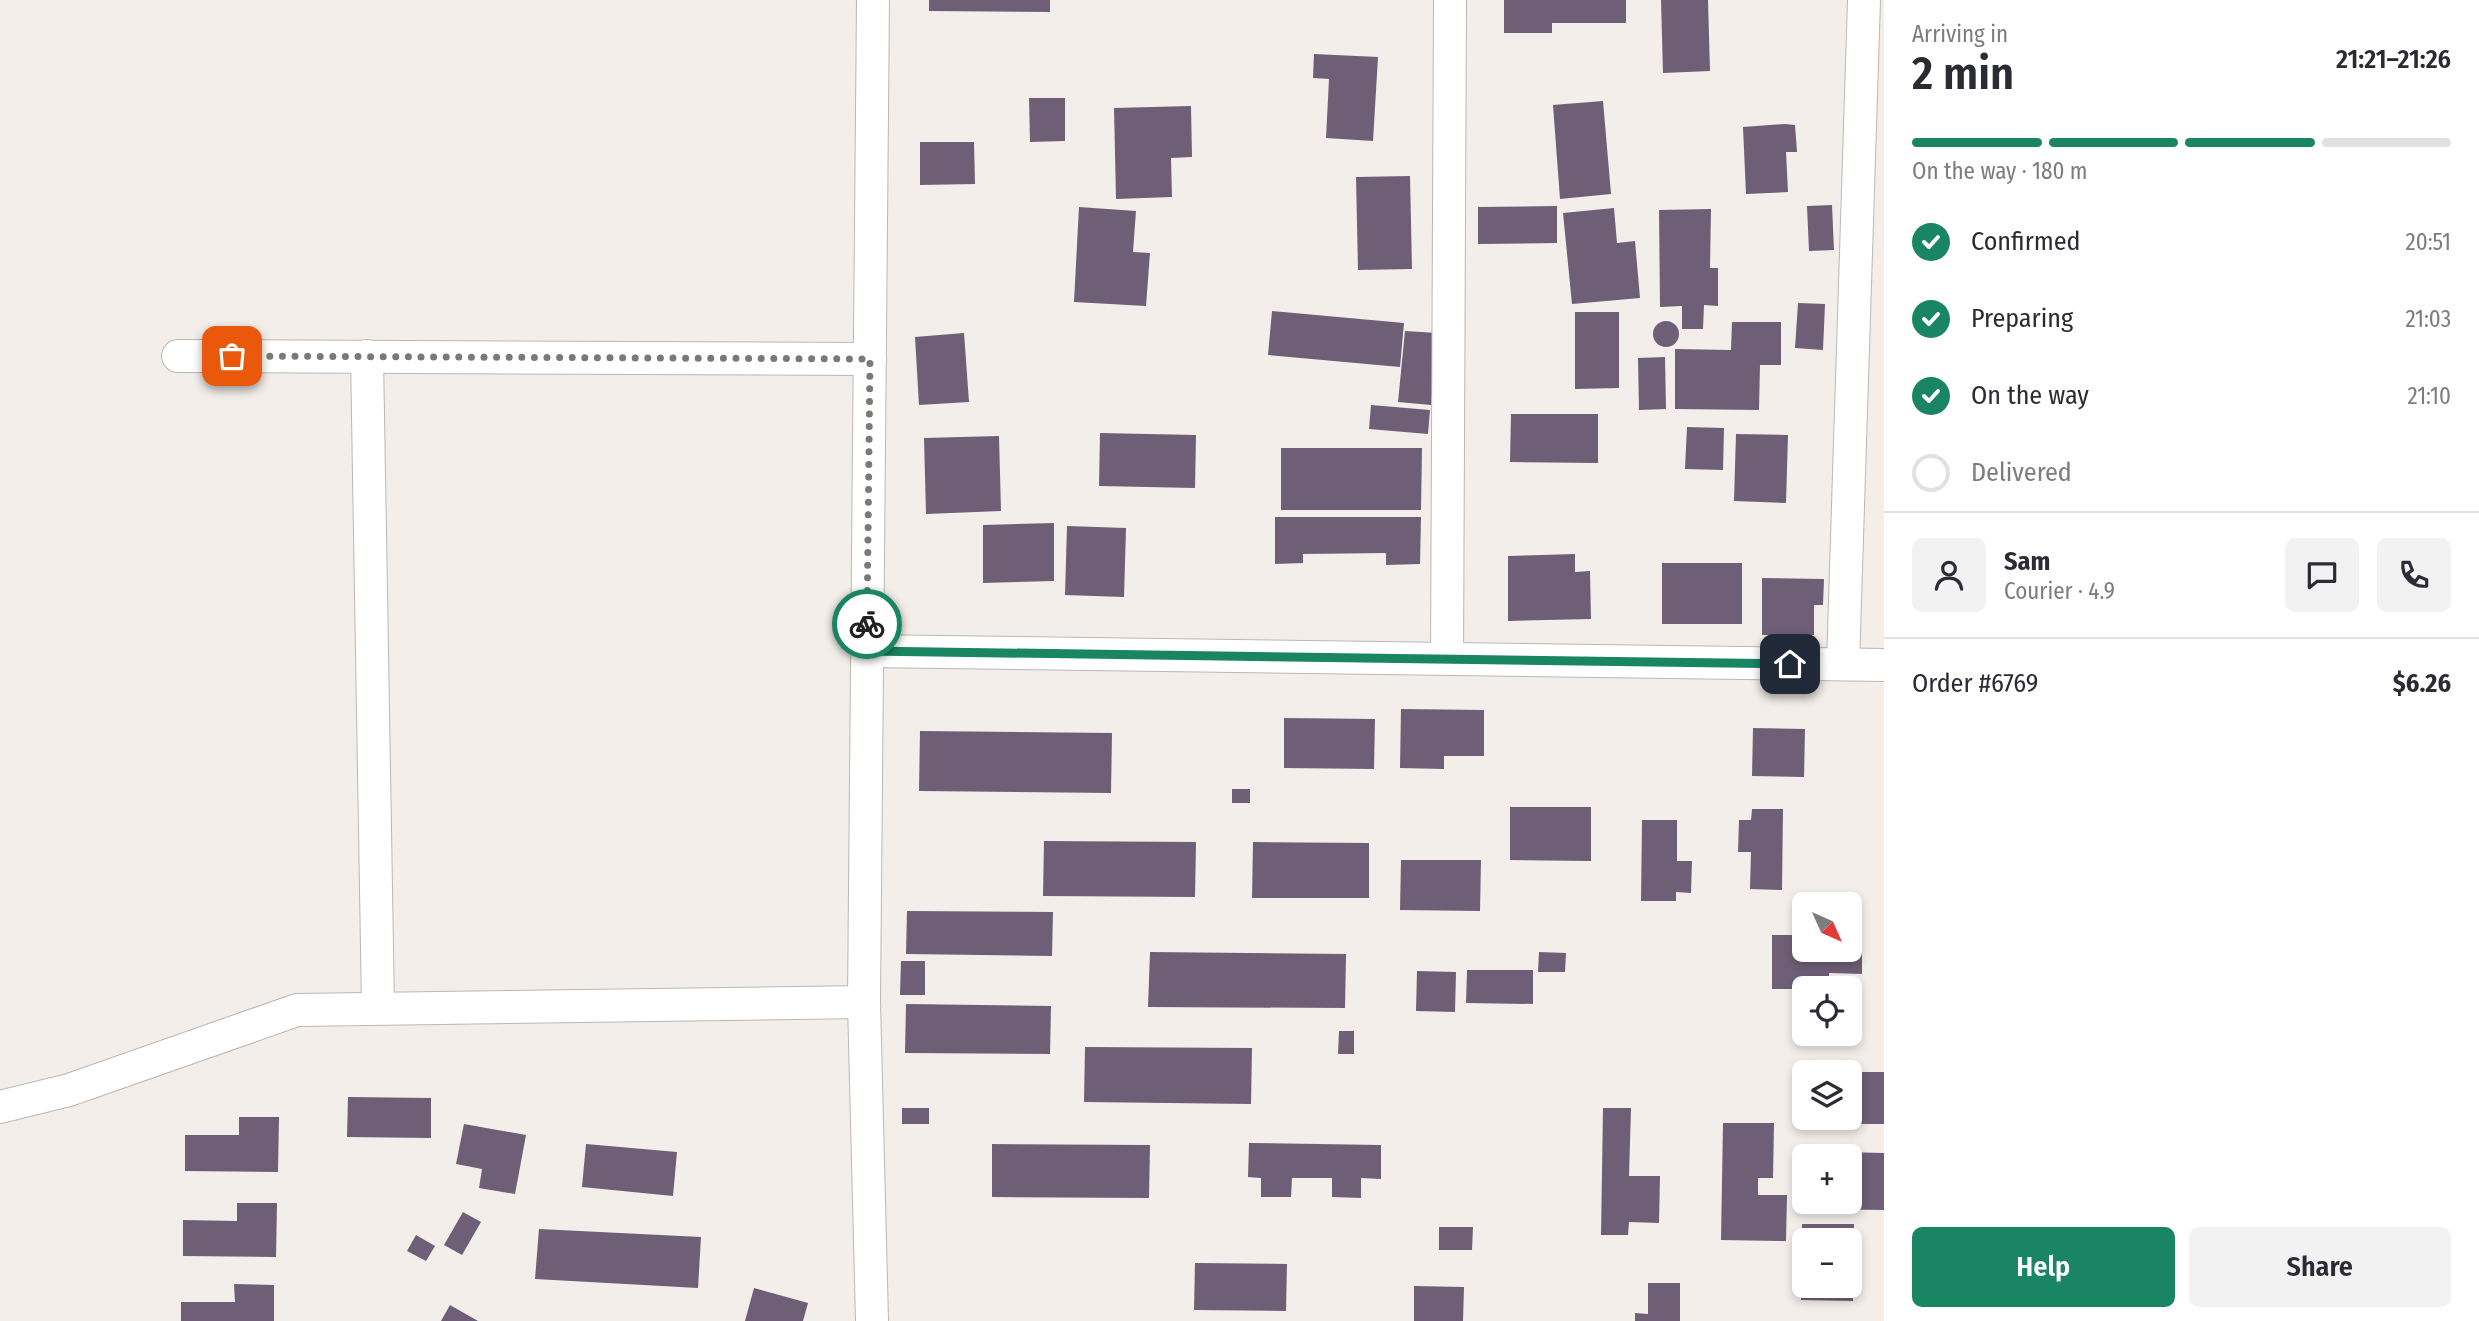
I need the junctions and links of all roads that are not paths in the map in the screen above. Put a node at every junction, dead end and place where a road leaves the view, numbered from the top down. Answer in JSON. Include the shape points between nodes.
{"nodes":[{"id":1,"x":873,"y":0,"type":"edge"},
{"id":2,"x":1450,"y":0,"type":"edge"},
{"id":3,"x":1871,"y":15,"type":"edge"},
{"id":4,"x":178,"y":356,"type":"dead end"},
{"id":5,"x":367,"y":356,"type":"junction"},
{"id":6,"x":870,"y":359,"type":"junction"},
{"id":7,"x":867,"y":651,"type":"junction"},
{"id":8,"x":1447,"y":659,"type":"junction"},
{"id":9,"x":1843,"y":664,"type":"junction"},
{"id":10,"x":1884,"y":665,"type":"edge"},
{"id":11,"x":864,"y":1002,"type":"junction"},
{"id":12,"x":378,"y":1007,"type":"junction"},
{"id":13,"x":0,"y":1107,"type":"edge"},
{"id":14,"x":872,"y":1321,"type":"edge"}],
"edges":[{"from":1,"to":6,"type":"street"},
{"from":2,"to":8,"type":"street"},
{"from":3,"to":9,"type":"street"},
{"from":4,"to":5,"type":"street"},
{"from":5,"to":6,"type":"street"},
{"from":5,"to":12,"type":"street"},
{"from":6,"to":7,"type":"street"},
{"from":7,"to":8,"type":"street"},
{"from":7,"to":11,"type":"street"},
{"from":8,"to":9,"type":"street"},
{"from":9,"to":10,"type":"street"},
{"from":11,"to":12,"type":"street"},
{"from":11,"to":14,"type":"street"},
{"from":12,"to":13,"type":"street","via":[[297,1010],[69,1090]]}]}
